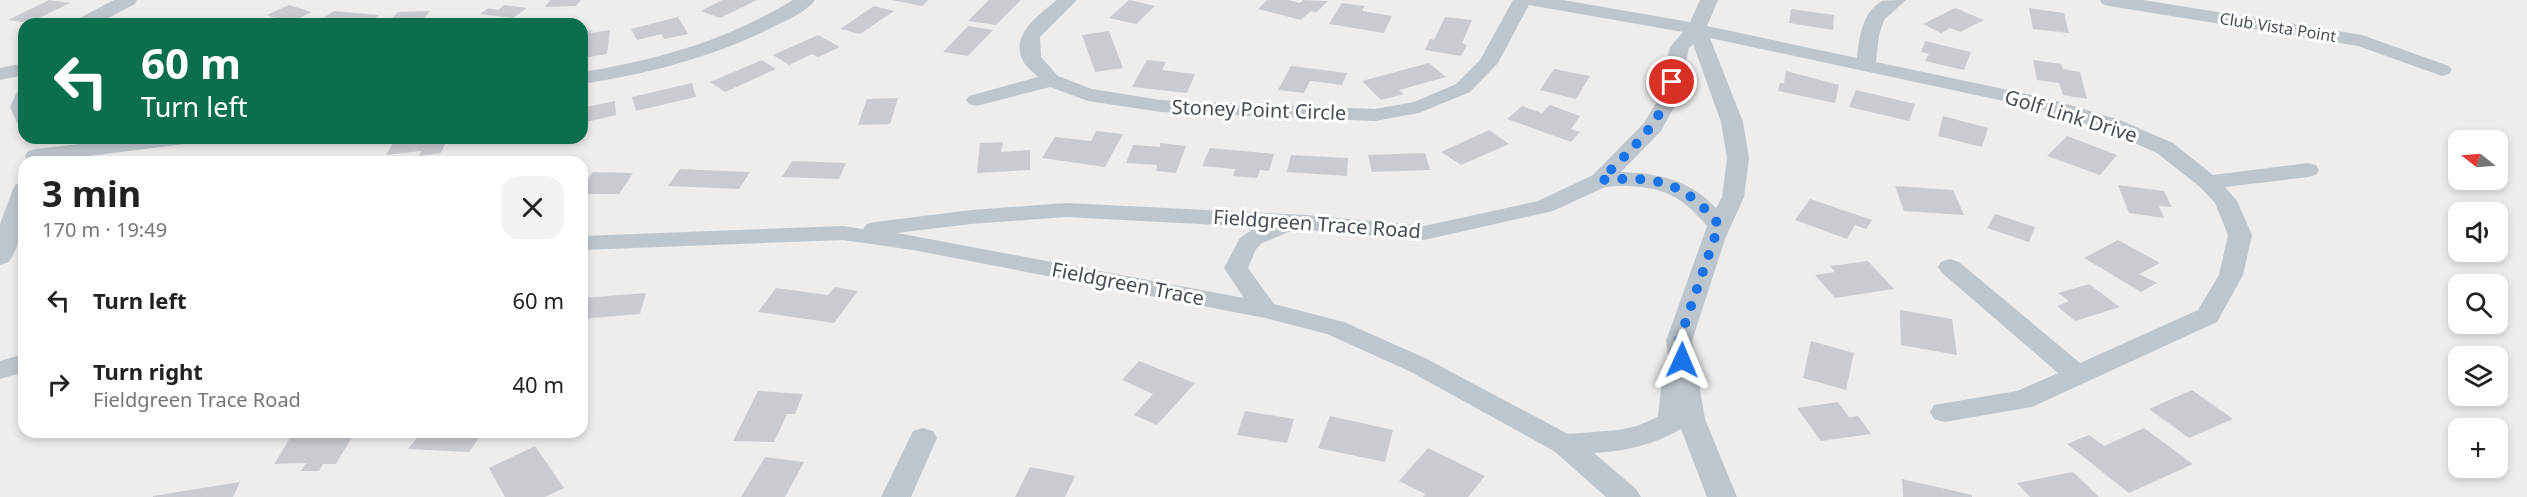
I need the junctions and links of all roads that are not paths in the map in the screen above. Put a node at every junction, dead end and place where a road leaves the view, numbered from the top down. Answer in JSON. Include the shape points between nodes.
{"nodes":[{"id":1,"x":128,"y":0,"type":"edge"},
{"id":2,"x":806,"y":0,"type":"edge"},
{"id":3,"x":1068,"y":0,"type":"edge"},
{"id":4,"x":1522,"y":0,"type":"edge"},
{"id":5,"x":1532,"y":0,"type":"edge"},
{"id":6,"x":1709,"y":0,"type":"edge"},
{"id":7,"x":1897,"y":0,"type":"edge"},
{"id":8,"x":2109,"y":0,"type":"edge"},
{"id":9,"x":94,"y":18,"type":"edge"},
{"id":10,"x":1696,"y":29,"type":"junction"},
{"id":11,"x":1866,"y":65,"type":"junction"},
{"id":12,"x":18,"y":70,"type":"edge"},
{"id":13,"x":2442,"y":70,"type":"dead end"},
{"id":14,"x":0,"y":74,"type":"edge"},
{"id":15,"x":588,"y":77,"type":"edge"},
{"id":16,"x":1051,"y":80,"type":"junction"},
{"id":17,"x":976,"y":100,"type":"dead end"},
{"id":18,"x":120,"y":144,"type":"edge"},
{"id":19,"x":33,"y":152,"type":"edge"},
{"id":20,"x":2308,"y":170,"type":"dead end"},
{"id":21,"x":1601,"y":180,"type":"junction"},
{"id":22,"x":2208,"y":183,"type":"junction"},
{"id":23,"x":18,"y":206,"type":"edge"},
{"id":24,"x":1306,"y":222,"type":"junction"},
{"id":25,"x":1719,"y":225,"type":"junction"},
{"id":26,"x":843,"y":233,"type":"junction"},
{"id":27,"x":588,"y":243,"type":"edge"},
{"id":28,"x":0,"y":257,"type":"edge"},
{"id":29,"x":1950,"y":267,"type":"dead end"},
{"id":30,"x":1265,"y":310,"type":"junction"},
{"id":31,"x":1679,"y":341,"type":"junction"},
{"id":32,"x":18,"y":365,"type":"edge"},
{"id":33,"x":0,"y":370,"type":"edge"},
{"id":34,"x":2076,"y":374,"type":"junction"},
{"id":35,"x":1944,"y":412,"type":"dead end"},
{"id":36,"x":923,"y":438,"type":"dead end"},
{"id":37,"x":1564,"y":444,"type":"junction"},
{"id":38,"x":896,"y":497,"type":"edge"},
{"id":39,"x":1626,"y":497,"type":"edge"},
{"id":40,"x":1722,"y":497,"type":"edge"}],
"edges":[{"from":1,"to":9,"type":"street"},
{"from":2,"to":15,"type":"street","via":[[751,32],[700,52],[642,69]]},
{"from":3,"to":16,"type":"street","name":"Stoney Point Circle","via":[[1030,37],[1031,58]]},
{"from":4,"to":16,"type":"street","name":"Stoney Point Circle","via":[[1488,63],[1463,88],[1419,107],[1375,115],[1161,106],[1088,95]]},
{"from":5,"to":10,"type":"street","name":"Golf Link Drive"},
{"from":6,"to":10,"type":"street","name":"Fieldgreen Trace Road"},
{"from":7,"to":11,"type":"street","via":[[1885,6],[1871,24]]},
{"from":8,"to":13,"type":"street","name":"Club Vista Point","via":[[2362,41]]},
{"from":10,"to":11,"type":"street","name":"Golf Link Drive"},
{"from":10,"to":21,"type":"street","name":"Fieldgreen Trace Road","via":[[1680,47],[1668,100],[1653,126]]},
{"from":10,"to":25,"type":"street","via":[[1732,122],[1738,158],[1733,197]]},
{"from":11,"to":22,"type":"street","name":"Golf Link Drive","via":[[2046,104],[2112,125],[2165,148]]},
{"from":12,"to":14,"type":"street"},
{"from":16,"to":17,"type":"street"},
{"from":18,"to":19,"type":"street"},
{"from":20,"to":22,"type":"street"},
{"from":21,"to":24,"type":"street","name":"Fieldgreen Trace Road","via":[[1545,207],[1424,232]]},
{"from":21,"to":25,"type":"street","via":[[1652,180],[1675,186],[1695,198]]},
{"from":22,"to":34,"type":"street","name":"Golf Link Drive","via":[[2226,201],[2240,235],[2231,275],[2208,316]]},
{"from":23,"to":28,"type":"street"},
{"from":24,"to":26,"type":"street","name":"Fieldgreen Trace Road","via":[[1066,210]]},
{"from":24,"to":30,"type":"street","via":[[1262,230],[1242,251],[1236,268]]},
{"from":25,"to":31,"type":"street"},
{"from":26,"to":27,"type":"street","name":"Fieldgreen Trace"},
{"from":26,"to":30,"type":"street","name":"Fieldgreen Trace"},
{"from":29,"to":34,"type":"street"},
{"from":30,"to":37,"type":"street","name":"Fieldgreen Trace","via":[[1335,328],[1407,360]]},
{"from":31,"to":37,"type":"street","via":[[1671,422],[1654,433],[1614,441]]},
{"from":31,"to":40,"type":"street","via":[[1691,419]]},
{"from":32,"to":33,"type":"street"},
{"from":34,"to":35,"type":"street","name":"Golf Link Drive","via":[[2022,400]]},
{"from":36,"to":38,"type":"street"},
{"from":37,"to":39,"type":"street","name":"Fieldgreen Trace"}]}
